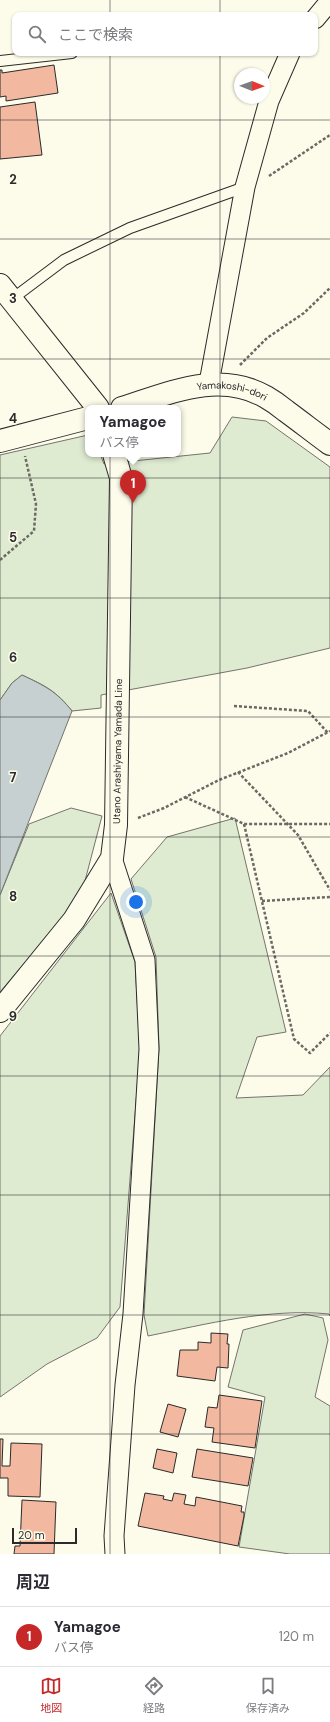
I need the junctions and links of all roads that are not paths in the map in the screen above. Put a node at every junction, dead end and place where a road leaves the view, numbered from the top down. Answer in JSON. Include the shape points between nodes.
{"nodes":[{"id":1,"x":330,"y":1,"type":"edge"},
{"id":2,"x":318,"y":15,"type":"edge"},
{"id":3,"x":45,"y":56,"type":"edge"},
{"id":4,"x":289,"y":56,"type":"edge"},
{"id":5,"x":0,"y":61,"type":"edge"},
{"id":6,"x":245,"y":187,"type":"junction"},
{"id":7,"x":6,"y":292,"type":"edge"},
{"id":8,"x":218,"y":384,"type":"junction"},
{"id":9,"x":96,"y":405,"type":"edge"},
{"id":10,"x":131,"y":405,"type":"edge"},
{"id":11,"x":85,"y":419,"type":"edge"},
{"id":12,"x":0,"y":441,"type":"edge"},
{"id":13,"x":330,"y":444,"type":"edge"},
{"id":14,"x":115,"y":457,"type":"edge"},
{"id":15,"x":112,"y":858,"type":"junction"},
{"id":16,"x":0,"y":1011,"type":"edge"},
{"id":17,"x":115,"y":1554,"type":"edge"}],
"edges":[{"from":1,"to":2,"type":"street"},
{"from":3,"to":5,"type":"lane"},
{"from":4,"to":6,"type":"street","via":[[269,101]]},
{"from":6,"to":7,"type":"lane","via":[[130,228]]},
{"from":6,"to":8,"type":"street"},
{"from":7,"to":9,"type":"main road"},
{"from":8,"to":10,"type":"main road","name":"Yamakoshi-dori","via":[[172,392]]},
{"from":8,"to":13,"type":"main road","name":"Yamakoshi-dori","via":[[246,388],[267,397]]},
{"from":11,"to":12,"type":"main road"},
{"from":14,"to":15,"type":"main road","name":"Utano Arashiyama Yamada Line","via":[[121,478],[116,825]]},
{"from":15,"to":16,"type":"main road","name":"Utano Arashiyama Yamada Line","via":[[74,920]]},
{"from":15,"to":17,"type":"street","via":[[145,960],[149,1049]]}]}
